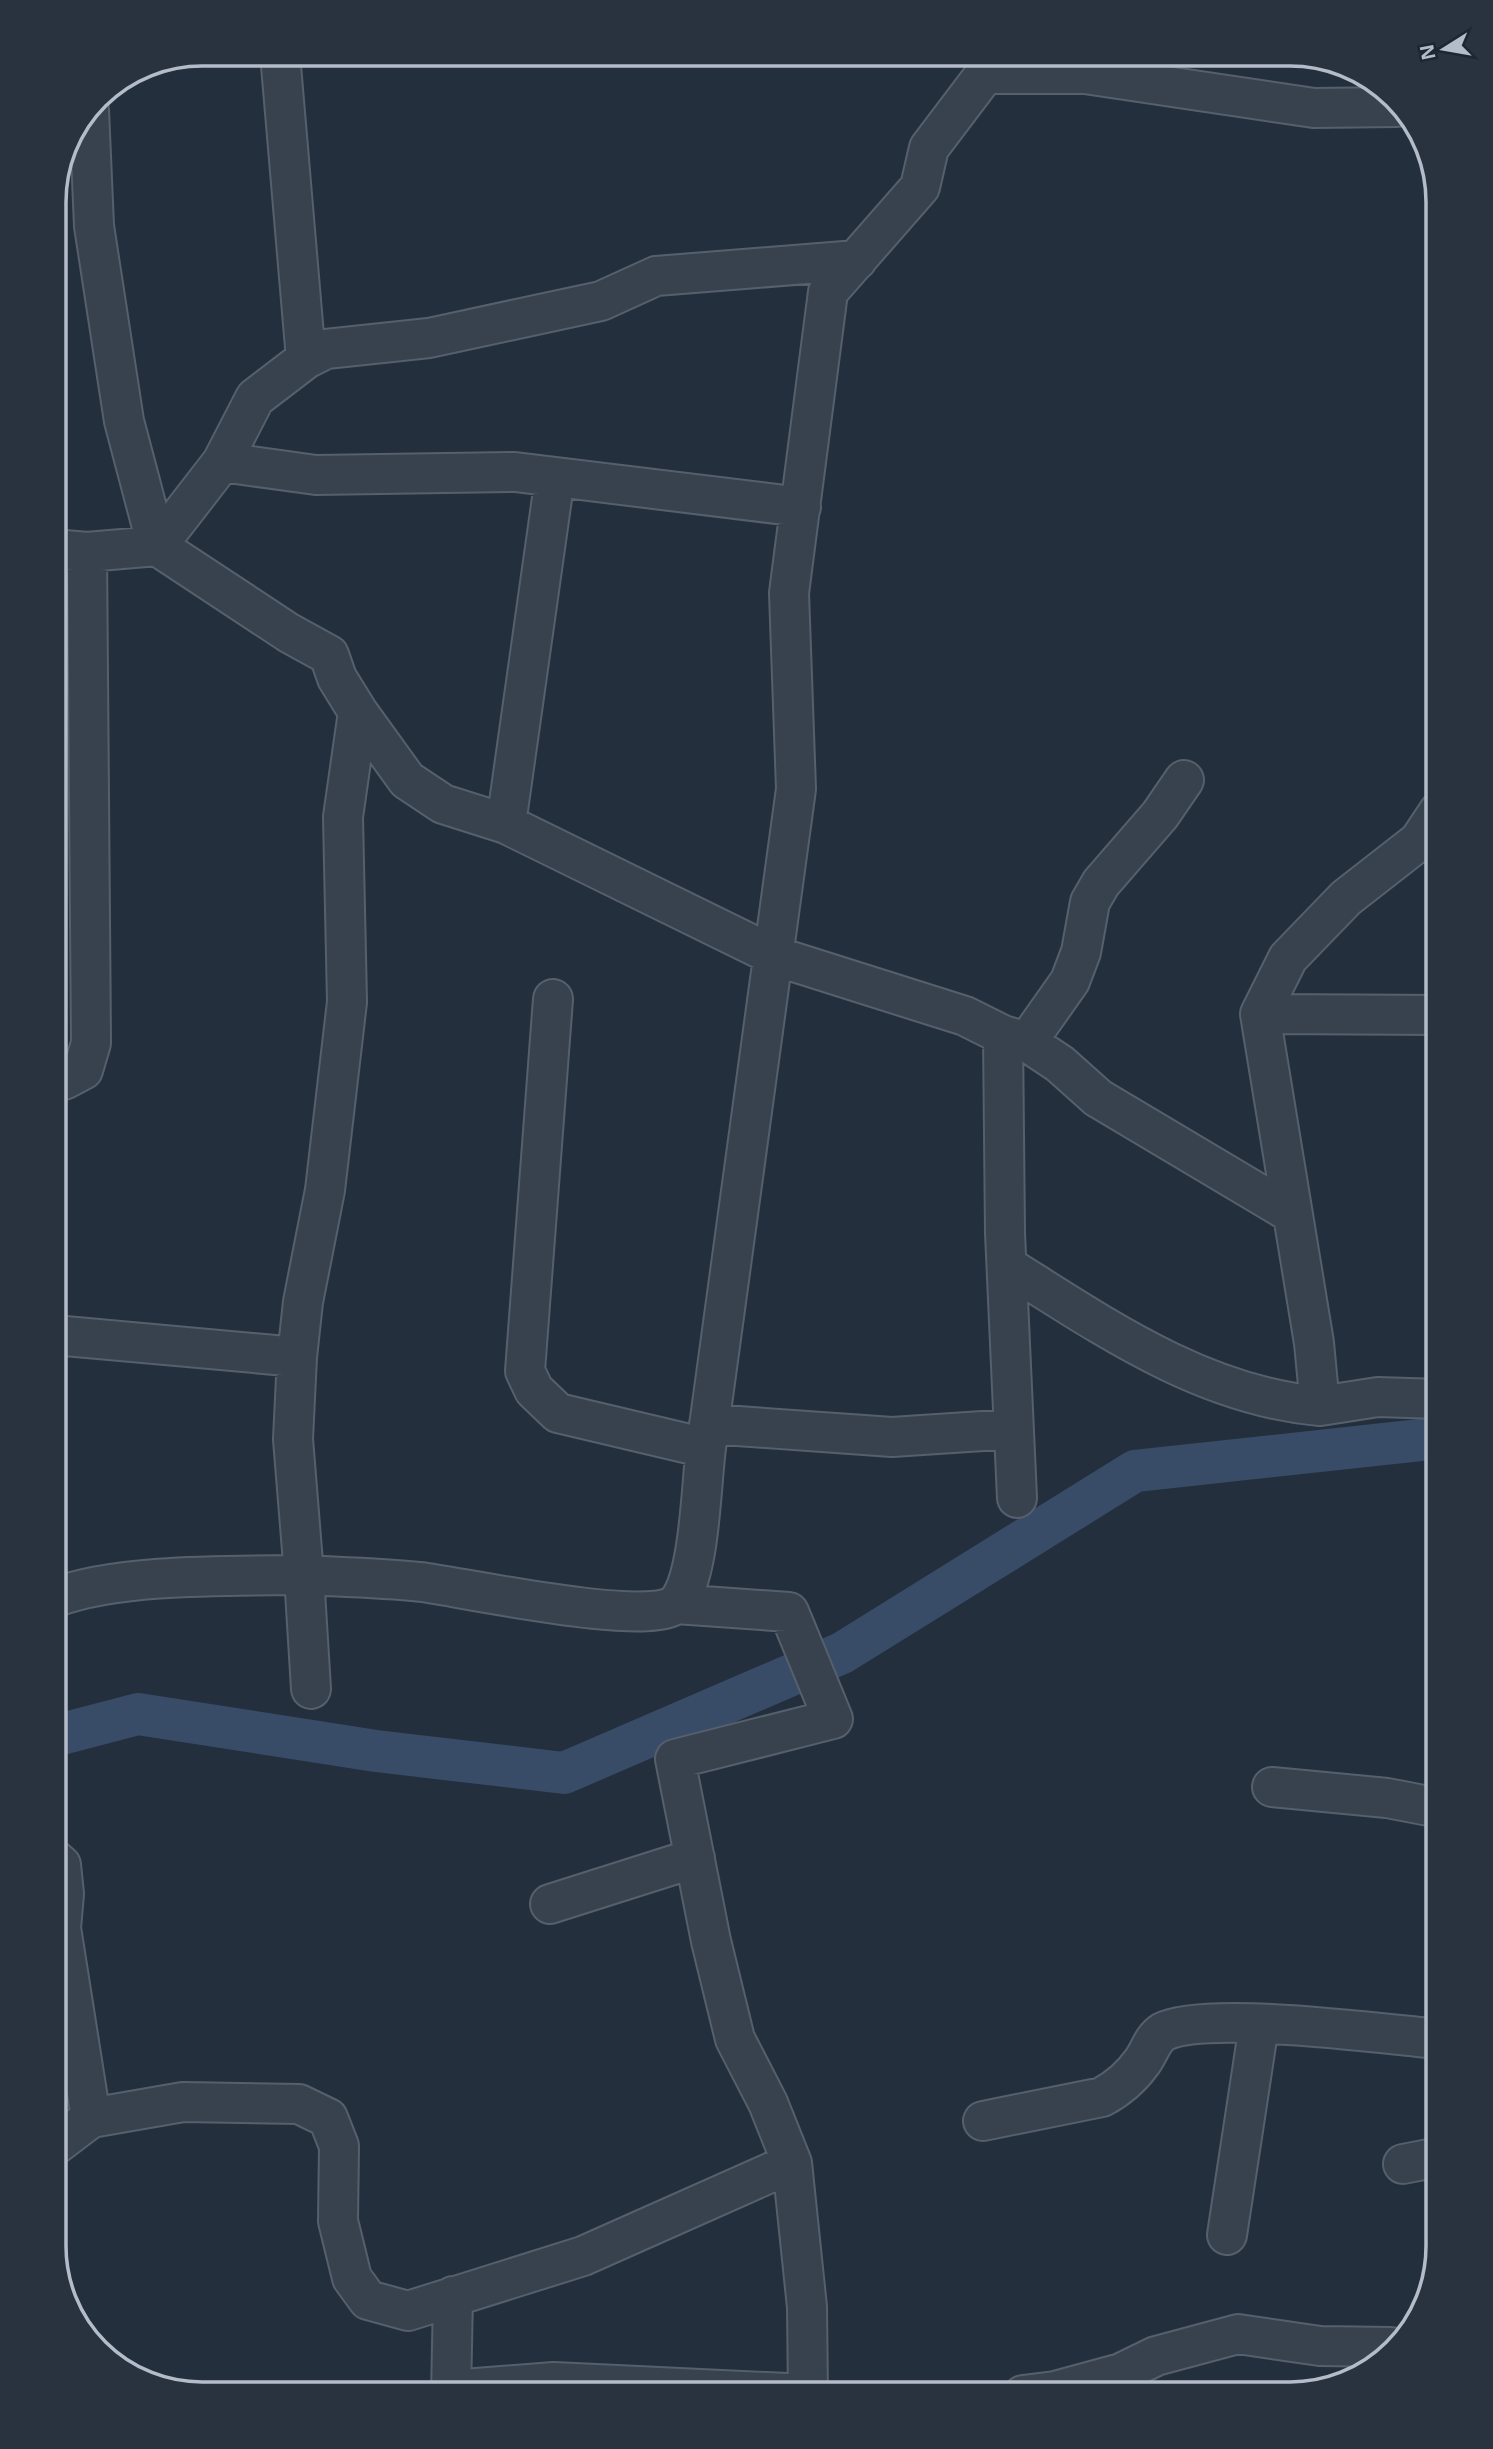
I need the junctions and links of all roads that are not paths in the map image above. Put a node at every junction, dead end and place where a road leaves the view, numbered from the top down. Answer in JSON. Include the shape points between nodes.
{"nodes":[{"id":1,"x":281,"y":66,"type":"edge"},
{"id":2,"x":983,"y":67,"type":"edge"},
{"id":3,"x":1012,"y":67,"type":"edge"},
{"id":4,"x":1387,"y":107,"type":"edge"},
{"id":5,"x":90,"y":126,"type":"edge"},
{"id":6,"x":857,"y":260,"type":"junction"},
{"id":7,"x":306,"y":359,"type":"junction"},
{"id":8,"x":222,"y":462,"type":"junction"},
{"id":9,"x":555,"y":477,"type":"junction"},
{"id":10,"x":801,"y":507,"type":"junction"},
{"id":11,"x":157,"y":546,"type":"junction"},
{"id":12,"x":71,"y":550,"type":"edge"},
{"id":13,"x":358,"y":712,"type":"junction"},
{"id":14,"x":1184,"y":780,"type":"dead end"},
{"id":15,"x":506,"y":824,"type":"junction"},
{"id":16,"x":1426,"y":830,"type":"edge"},
{"id":17,"x":775,"y":956,"type":"junction"},
{"id":18,"x":552,"y":999,"type":"dead end"},
{"id":19,"x":1260,"y":1014,"type":"junction"},
{"id":20,"x":1426,"y":1016,"type":"edge"},
{"id":21,"x":1015,"y":1038,"type":"junction"},
{"id":22,"x":67,"y":1079,"type":"edge"},
{"id":23,"x":1291,"y":1213,"type":"junction"},
{"id":24,"x":1007,"y":1266,"type":"junction"},
{"id":25,"x":66,"y":1336,"type":"edge"},
{"id":26,"x":297,"y":1357,"type":"junction"},
{"id":27,"x":1426,"y":1399,"type":"edge"},
{"id":28,"x":1320,"y":1406,"type":"junction"},
{"id":29,"x":1013,"y":1429,"type":"junction"},
{"id":30,"x":707,"y":1436,"type":"junction"},
{"id":31,"x":1017,"y":1498,"type":"dead end"},
{"id":32,"x":304,"y":1575,"type":"junction"},
{"id":33,"x":66,"y":1593,"type":"edge"},
{"id":34,"x":676,"y":1604,"type":"junction"},
{"id":35,"x":310,"y":1689,"type":"dead end"},
{"id":36,"x":1272,"y":1787,"type":"dead end"},
{"id":37,"x":1426,"y":1806,"type":"edge"},
{"id":38,"x":695,"y":1858,"type":"junction"},
{"id":39,"x":550,"y":1904,"type":"dead end"},
{"id":40,"x":66,"y":1961,"type":"edge"},
{"id":41,"x":1259,"y":2025,"type":"junction"},
{"id":42,"x":1426,"y":2038,"type":"edge"},
{"id":43,"x":91,"y":2118,"type":"junction"},
{"id":44,"x":982,"y":2121,"type":"dead end"},
{"id":45,"x":66,"y":2137,"type":"edge"},
{"id":46,"x":792,"y":2162,"type":"junction"},
{"id":47,"x":1227,"y":2235,"type":"dead end"},
{"id":48,"x":453,"y":2297,"type":"junction"},
{"id":49,"x":1382,"y":2347,"type":"edge"},
{"id":50,"x":451,"y":2382,"type":"edge"},
{"id":51,"x":808,"y":2382,"type":"edge"},
{"id":52,"x":1088,"y":2382,"type":"edge"}],
"edges":[{"from":1,"to":7,"type":"street"},
{"from":2,"to":6,"type":"street","via":[[929,148],[920,187]]},
{"from":3,"to":4,"type":"street","via":[[1314,108]]},
{"from":5,"to":11,"type":"street","via":[[94,226],[124,421]]},
{"from":6,"to":7,"type":"street","via":[[656,276],[601,301],[429,338],[326,349]]},
{"from":6,"to":10,"type":"street","via":[[828,292]]},
{"from":7,"to":8,"type":"street","via":[[255,398]]},
{"from":8,"to":9,"type":"street","via":[[316,475],[514,472]]},
{"from":8,"to":11,"type":"street"},
{"from":9,"to":10,"type":"street"},
{"from":9,"to":15,"type":"street"},
{"from":10,"to":17,"type":"street","via":[[789,593],[796,789]]},
{"from":11,"to":12,"type":"street"},
{"from":11,"to":13,"type":"street","via":[[330,655],[337,678]]},
{"from":12,"to":22,"type":"street","via":[[91,1043],[83,1070]]},
{"from":13,"to":15,"type":"street","via":[[407,780],[443,804]]},
{"from":13,"to":26,"type":"street","via":[[343,817],[347,1003],[325,1189]]},
{"from":14,"to":21,"type":"street","via":[[1090,902],[1081,952],[1070,981]]},
{"from":15,"to":17,"type":"street"},
{"from":16,"to":19,"type":"street","via":[[1419,841],[1346,898],[1288,958]]},
{"from":17,"to":21,"type":"street","via":[[965,1016]]},
{"from":17,"to":30,"type":"street"},
{"from":18,"to":30,"type":"street","via":[[525,1371],[534,1390],[558,1413]]},
{"from":19,"to":20,"type":"street"},
{"from":19,"to":23,"type":"street"},
{"from":21,"to":23,"type":"street","via":[[1060,1064],[1098,1098]]},
{"from":21,"to":24,"type":"street"},
{"from":23,"to":28,"type":"street"},
{"from":24,"to":28,"type":"street","via":[[1118,1335],[1222,1386],[1285,1403]]},
{"from":24,"to":29,"type":"street"},
{"from":25,"to":26,"type":"street"},
{"from":26,"to":32,"type":"street","via":[[293,1439]]},
{"from":27,"to":28,"type":"street","via":[[1378,1397]]},
{"from":29,"to":30,"type":"street","via":[[892,1437]]},
{"from":29,"to":31,"type":"street"},
{"from":30,"to":34,"type":"street","via":[[690,1580]]},
{"from":32,"to":33,"type":"street","via":[[157,1580]]},
{"from":32,"to":34,"type":"street","via":[[422,1583],[626,1612],[663,1612]]},
{"from":32,"to":35,"type":"street"},
{"from":34,"to":38,"type":"street","via":[[789,1612],[833,1719],[675,1759]]},
{"from":36,"to":37,"type":"street"},
{"from":38,"to":39,"type":"street"},
{"from":38,"to":46,"type":"street","via":[[735,2039]]},
{"from":40,"to":43,"type":"street"},
{"from":41,"to":42,"type":"street"},
{"from":41,"to":44,"type":"street","via":[[1192,2025],[1163,2033],[1143,2062],[1116,2090],[1102,2097]]},
{"from":41,"to":47,"type":"street"},
{"from":43,"to":45,"type":"street"},
{"from":43,"to":48,"type":"street","via":[[183,2102],[299,2104],[328,2118],[340,2146],[338,2221],[352,2278],[368,2300],[408,2311]]},
{"from":46,"to":48,"type":"street","via":[[583,2256]]},
{"from":46,"to":51,"type":"street","via":[[807,2307]]},
{"from":48,"to":50,"type":"street"},
{"from":49,"to":52,"type":"street","via":[[1320,2346],[1238,2334]]}]}
